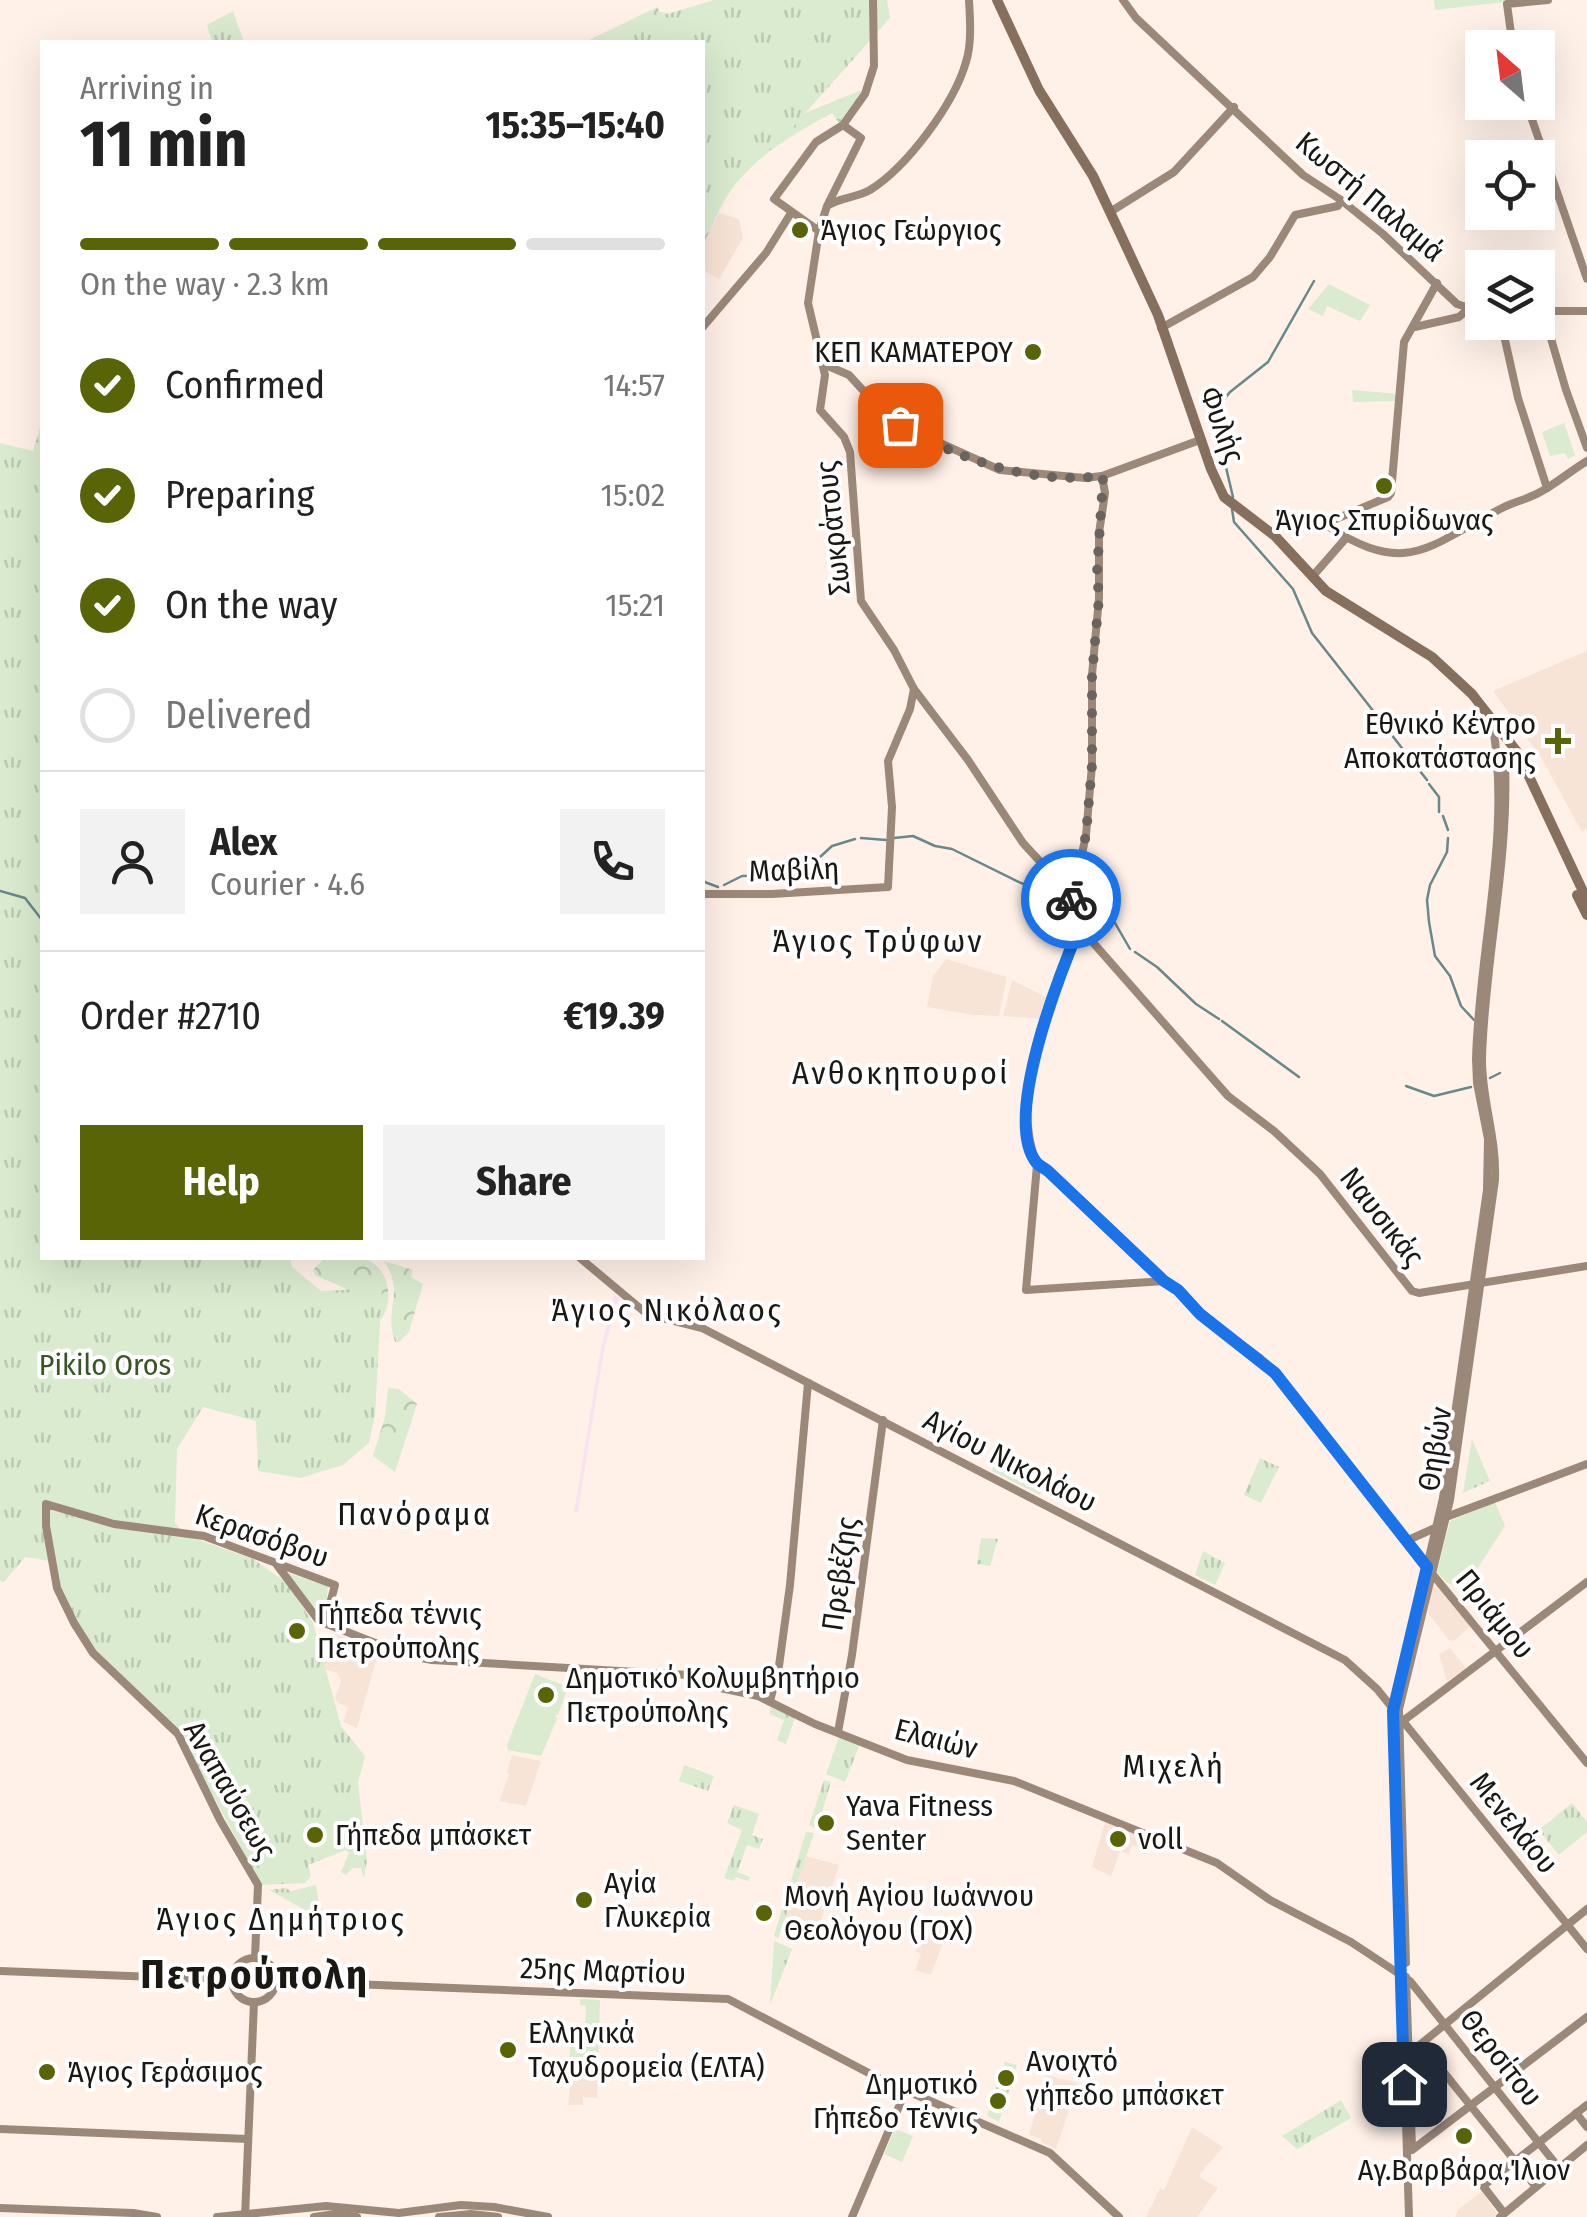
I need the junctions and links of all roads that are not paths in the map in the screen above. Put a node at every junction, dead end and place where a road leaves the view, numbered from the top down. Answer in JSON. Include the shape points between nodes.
{"nodes":[{"id":1,"x":873,"y":0,"type":"edge"},
{"id":2,"x":969,"y":0,"type":"edge"},
{"id":3,"x":996,"y":0,"type":"edge"},
{"id":4,"x":1123,"y":0,"type":"edge"},
{"id":5,"x":1548,"y":0,"type":"edge"},
{"id":6,"x":1510,"y":30,"type":"edge"},
{"id":7,"x":1234,"y":107,"type":"junction"},
{"id":8,"x":1532,"y":120,"type":"edge"},
{"id":9,"x":844,"y":125,"type":"junction"},
{"id":10,"x":1339,"y":203,"type":"junction"},
{"id":11,"x":827,"y":206,"type":"junction"},
{"id":12,"x":1110,"y":212,"type":"junction"},
{"id":13,"x":791,"y":213,"type":"junction"},
{"id":14,"x":819,"y":230,"type":"junction"},
{"id":15,"x":1587,"y":279,"type":"edge"},
{"id":16,"x":1437,"y":283,"type":"junction"},
{"id":17,"x":1465,"y":308,"type":"edge"},
{"id":18,"x":1555,"y":311,"type":"edge"},
{"id":19,"x":1587,"y":311,"type":"edge"},
{"id":20,"x":1465,"y":312,"type":"edge"},
{"id":21,"x":705,"y":324,"type":"edge"},
{"id":22,"x":1415,"y":327,"type":"junction"},
{"id":23,"x":1161,"y":328,"type":"junction"},
{"id":24,"x":1505,"y":340,"type":"edge"},
{"id":25,"x":1550,"y":340,"type":"edge"},
{"id":26,"x":822,"y":363,"type":"junction"},
{"id":27,"x":1200,"y":440,"type":"junction"},
{"id":28,"x":1587,"y":448,"type":"edge"},
{"id":29,"x":1587,"y":460,"type":"edge"},
{"id":30,"x":1102,"y":476,"type":"junction"},
{"id":31,"x":1546,"y":488,"type":"junction"},
{"id":32,"x":1346,"y":538,"type":"junction"},
{"id":33,"x":1312,"y":576,"type":"junction"},
{"id":34,"x":913,"y":686,"type":"junction"},
{"id":35,"x":1491,"y":716,"type":"junction"},
{"id":36,"x":1518,"y":753,"type":"junction"},
{"id":37,"x":1526,"y":769,"type":"junction"},
{"id":38,"x":1540,"y":793,"type":"junction"},
{"id":39,"x":1572,"y":844,"type":"dead end"},
{"id":40,"x":1582,"y":876,"type":"dead end"},
{"id":41,"x":705,"y":894,"type":"edge"},
{"id":42,"x":1585,"y":895,"type":"edge"},
{"id":43,"x":1070,"y":910,"type":"junction"},
{"id":44,"x":1587,"y":915,"type":"edge"},
{"id":45,"x":1080,"y":926,"type":"junction"},
{"id":46,"x":1037,"y":1165,"type":"junction"},
{"id":47,"x":582,"y":1260,"type":"edge"},
{"id":48,"x":1587,"y":1266,"type":"edge"},
{"id":49,"x":1164,"y":1281,"type":"junction"},
{"id":50,"x":1475,"y":1284,"type":"junction"},
{"id":51,"x":808,"y":1383,"type":"junction"},
{"id":52,"x":883,"y":1420,"type":"junction"},
{"id":53,"x":1587,"y":1464,"type":"edge"},
{"id":54,"x":49,"y":1506,"type":"joint"},
{"id":55,"x":1446,"y":1517,"type":"junction"},
{"id":56,"x":1437,"y":1527,"type":"junction"},
{"id":57,"x":1406,"y":1541,"type":"junction"},
{"id":58,"x":277,"y":1564,"type":"junction"},
{"id":59,"x":1429,"y":1570,"type":"junction"},
{"id":60,"x":1587,"y":1582,"type":"edge"},
{"id":61,"x":1441,"y":1584,"type":"junction"},
{"id":62,"x":1428,"y":1589,"type":"junction"},
{"id":63,"x":325,"y":1624,"type":"junction"},
{"id":64,"x":1497,"y":1652,"type":"junction"},
{"id":65,"x":1396,"y":1687,"type":"junction"},
{"id":66,"x":1383,"y":1697,"type":"junction"},
{"id":67,"x":770,"y":1702,"type":"junction"},
{"id":68,"x":1398,"y":1722,"type":"junction"},
{"id":69,"x":838,"y":1732,"type":"junction"},
{"id":70,"x":1587,"y":1763,"type":"edge"},
{"id":71,"x":1587,"y":1909,"type":"edge"},
{"id":72,"x":1567,"y":1925,"type":"junction"},
{"id":73,"x":1587,"y":1949,"type":"edge"},
{"id":74,"x":1400,"y":1953,"type":"junction"},
{"id":75,"x":255,"y":1958,"type":"junction"},
{"id":76,"x":1385,"y":1965,"type":"junction"},
{"id":77,"x":0,"y":1971,"type":"edge"},
{"id":78,"x":1404,"y":1976,"type":"junction"},
{"id":79,"x":232,"y":1980,"type":"junction"},
{"id":80,"x":276,"y":1981,"type":"junction"},
{"id":81,"x":1418,"y":1991,"type":"junction"},
{"id":82,"x":1407,"y":1994,"type":"junction"},
{"id":83,"x":254,"y":2002,"type":"junction"},
{"id":84,"x":1587,"y":2017,"type":"edge"},
{"id":85,"x":1446,"y":2025,"type":"junction"},
{"id":86,"x":1422,"y":2046,"type":"junction"},
{"id":87,"x":1406,"y":2056,"type":"junction"},
{"id":88,"x":1495,"y":2087,"type":"junction"},
{"id":89,"x":906,"y":2090,"type":"junction"},
{"id":90,"x":1472,"y":2105,"type":"junction"},
{"id":91,"x":1587,"y":2105,"type":"edge"},
{"id":92,"x":1576,"y":2113,"type":"junction"},
{"id":93,"x":1587,"y":2127,"type":"edge"},
{"id":94,"x":0,"y":2129,"type":"edge"},
{"id":95,"x":248,"y":2139,"type":"junction"},
{"id":96,"x":1539,"y":2142,"type":"junction"},
{"id":97,"x":1587,"y":2146,"type":"edge"},
{"id":98,"x":1412,"y":2150,"type":"junction"},
{"id":99,"x":1515,"y":2161,"type":"junction"},
{"id":100,"x":1559,"y":2168,"type":"junction"},
{"id":101,"x":1536,"y":2187,"type":"junction"},
{"id":102,"x":0,"y":2208,"type":"edge"},
{"id":103,"x":1502,"y":2215,"type":"edge"},
{"id":104,"x":245,"y":2216,"type":"edge"},
{"id":105,"x":145,"y":2217,"type":"edge"},
{"id":106,"x":157,"y":2217,"type":"edge"},
{"id":107,"x":218,"y":2217,"type":"edge"},
{"id":108,"x":314,"y":2217,"type":"edge"},
{"id":109,"x":358,"y":2217,"type":"edge"},
{"id":110,"x":439,"y":2217,"type":"edge"},
{"id":111,"x":498,"y":2217,"type":"edge"},
{"id":112,"x":548,"y":2217,"type":"edge"},
{"id":113,"x":852,"y":2217,"type":"edge"},
{"id":114,"x":1119,"y":2217,"type":"edge"},
{"id":115,"x":1412,"y":2217,"type":"edge"}],
"edges":[{"from":1,"to":9,"type":"street","via":[[874,66]]},
{"from":2,"to":11,"type":"street","via":[[967,59],[952,95],[881,181]]},
{"from":3,"to":12,"type":"main road","name":"Φυλής"},
{"from":4,"to":7,"type":"street","name":"Κωστή Παλαμά"},
{"from":5,"to":6,"type":"street","via":[[1507,4]]},
{"from":7,"to":10,"type":"street","name":"Κωστή Παλαμά"},
{"from":7,"to":12,"type":"street","via":[[1174,172]]},
{"from":8,"to":15,"type":"street"},
{"from":9,"to":11,"type":"street","name":"Σωκράτους","via":[[861,138]]},
{"from":9,"to":13,"type":"street","via":[[816,142],[774,200]]},
{"from":10,"to":16,"type":"street","name":"Κωστή Παλαμά"},
{"from":10,"to":23,"type":"street","via":[[1295,215],[1256,274]]},
{"from":11,"to":14,"type":"street","name":"Σωκράτους"},
{"from":12,"to":23,"type":"main road","name":"Φυλής"},
{"from":13,"to":14,"type":"street"},
{"from":13,"to":21,"type":"street"},
{"from":14,"to":26,"type":"street","name":"Σωκράτους","via":[[808,308]]},
{"from":16,"to":17,"type":"street","name":"Κωστή Παλαμά"},
{"from":16,"to":22,"type":"street"},
{"from":18,"to":19,"type":"street"},
{"from":20,"to":22,"type":"street"},
{"from":22,"to":32,"type":"street","via":[[1403,348],[1388,497],[1324,524]]},
{"from":23,"to":27,"type":"main road","name":"Φυλής"},
{"from":24,"to":31,"type":"street"},
{"from":25,"to":28,"type":"street"},
{"from":26,"to":30,"type":"street","via":[[849,375],[896,422],[990,466]]},
{"from":26,"to":34,"type":"street","name":"Σωκράτους","via":[[820,410],[850,452],[860,601]]},
{"from":27,"to":30,"type":"street"},
{"from":27,"to":33,"type":"main road","name":"Φυλής","via":[[1224,496]]},
{"from":29,"to":31,"type":"street"},
{"from":30,"to":43,"type":"street","via":[[1092,765]]},
{"from":31,"to":32,"type":"street","via":[[1424,550],[1384,553]]},
{"from":32,"to":33,"type":"street"},
{"from":33,"to":35,"type":"main road","name":"Φυλής","via":[[1440,662]]},
{"from":34,"to":41,"type":"street","name":"Μαβίλη","via":[[888,761],[888,886]]},
{"from":34,"to":43,"type":"street","name":"Σωκράτους","via":[[1046,868],[1054,896]]},
{"from":35,"to":36,"type":"main road","name":"Φυλής"},
{"from":35,"to":50,"type":"street","name":"Θηβών","via":[[1499,800],[1476,1060],[1488,1176]]},
{"from":36,"to":37,"type":"main road","name":"Φυλής"},
{"from":36,"to":50,"type":"street","name":"Θηβών","via":[[1505,763],[1482,1070],[1496,1162]]},
{"from":37,"to":38,"type":"main road","name":"Φυλής"},
{"from":37,"to":44,"type":"main road","name":"Φυλής"},
{"from":38,"to":39,"type":"main road"},
{"from":38,"to":42,"type":"main road","name":"Φυλής"},
{"from":40,"to":42,"type":"main road"},
{"from":43,"to":45,"type":"street","name":"Σωκράτους"},
{"from":45,"to":46,"type":"street","via":[[1043,1020],[1028,1111]]},
{"from":45,"to":50,"type":"street","name":"Ναυσικάς","via":[[1211,1078],[1314,1168],[1414,1292]]},
{"from":46,"to":49,"type":"street","name":"Πριάμου"},
{"from":46,"to":49,"type":"street","via":[[1026,1290]]},
{"from":47,"to":51,"type":"street","name":"Αγίου Νικολάου","via":[[648,1314],[694,1325]]},
{"from":48,"to":50,"type":"street"},
{"from":49,"to":57,"type":"street","name":"Πριάμου","via":[[1275,1373]]},
{"from":50,"to":55,"type":"street","name":"Θηβών","via":[[1463,1421]]},
{"from":50,"to":56,"type":"street","name":"Θηβών"},
{"from":51,"to":52,"type":"street","name":"Αγίου Νικολάου"},
{"from":51,"to":67,"type":"street","via":[[790,1585]]},
{"from":52,"to":66,"type":"street","name":"Αγίου Νικολάου","via":[[1339,1656]]},
{"from":52,"to":69,"type":"street","name":"Πρεβέζης"},
{"from":53,"to":55,"type":"street"},
{"from":54,"to":58,"type":"street","name":"Κερασόβου","via":[[114,1524],[204,1536]]},
{"from":54,"to":75,"type":"street","name":"Αναπαύσεως","via":[[45,1518],[67,1612],[93,1654],[178,1734],[258,1885]]},
{"from":55,"to":59,"type":"street","name":"Θηβών"},
{"from":56,"to":57,"type":"street"},
{"from":56,"to":59,"type":"street","name":"Θηβών"},
{"from":57,"to":59,"type":"street","name":"Πριάμου"},
{"from":58,"to":63,"type":"street","name":"Ελαιών"},
{"from":58,"to":63,"type":"street","name":"Κερασόβου","via":[[335,1584]]},
{"from":59,"to":61,"type":"street","name":"Πριάμου"},
{"from":59,"to":62,"type":"street","name":"Θηβών"},
{"from":59,"to":65,"type":"street","name":"Θηβών"},
{"from":60,"to":64,"type":"street"},
{"from":61,"to":62,"type":"street"},
{"from":61,"to":64,"type":"street","name":"Πριάμου"},
{"from":62,"to":68,"type":"street","name":"Θηβών"},
{"from":63,"to":67,"type":"street","name":"Ελαιών","via":[[420,1659],[681,1673]]},
{"from":64,"to":68,"type":"street"},
{"from":64,"to":70,"type":"street","name":"Πριάμου"},
{"from":65,"to":66,"type":"street"},
{"from":65,"to":68,"type":"street","name":"Θηβών"},
{"from":66,"to":68,"type":"street","name":"Αγίου Νικολάου"},
{"from":67,"to":69,"type":"street","name":"Ελαιών"},
{"from":68,"to":72,"type":"street","name":"Μενελάου"},
{"from":68,"to":74,"type":"street","name":"Θηβών"},
{"from":68,"to":78,"type":"street","name":"Θηβών"},
{"from":69,"to":76,"type":"street","name":"Ελαιών","via":[[907,1760],[1014,1781],[1198,1854]]},
{"from":71,"to":72,"type":"street"},
{"from":72,"to":73,"type":"street","name":"Μενελάου"},
{"from":72,"to":85,"type":"street"},
{"from":74,"to":76,"type":"street"},
{"from":74,"to":78,"type":"street","name":"Θηβών"},
{"from":75,"to":79,"type":"street","via":[[238,1965]]},
{"from":75,"to":80,"type":"street","via":[[270,1965]]},
{"from":76,"to":78,"type":"street","name":"Ελαιών"},
{"from":77,"to":79,"type":"street"},
{"from":78,"to":81,"type":"street","name":"Θερσίτου"},
{"from":78,"to":82,"type":"street","name":"Θηβών"},
{"from":78,"to":87,"type":"street","name":"Θηβών"},
{"from":79,"to":83,"type":"street","via":[[239,1996]]},
{"from":80,"to":83,"type":"street","via":[[268,1998]]},
{"from":80,"to":89,"type":"street","name":"25ης Μαρτίου","via":[[723,1998]]},
{"from":81,"to":82,"type":"street"},
{"from":81,"to":85,"type":"street","name":"Θερσίτου"},
{"from":82,"to":87,"type":"street","name":"Θηβών"},
{"from":83,"to":95,"type":"street"},
{"from":84,"to":88,"type":"street"},
{"from":85,"to":86,"type":"street"},
{"from":85,"to":88,"type":"street","name":"Θερσίτου"},
{"from":86,"to":87,"type":"street"},
{"from":86,"to":90,"type":"street"},
{"from":87,"to":98,"type":"street","name":"Θηβών"},
{"from":87,"to":115,"type":"street","name":"Θηβών"},
{"from":88,"to":90,"type":"street"},
{"from":88,"to":96,"type":"street","name":"Θερσίτου"},
{"from":89,"to":113,"type":"street"},
{"from":89,"to":114,"type":"street","name":"25ης Μαρτίου","via":[[1050,2153]]},
{"from":90,"to":98,"type":"street"},
{"from":90,"to":99,"type":"street"},
{"from":91,"to":92,"type":"street"},
{"from":92,"to":93,"type":"street"},
{"from":92,"to":96,"type":"street"},
{"from":94,"to":95,"type":"street"},
{"from":95,"to":104,"type":"street"},
{"from":96,"to":99,"type":"street"},
{"from":96,"to":100,"type":"street","name":"Θερσίτου"},
{"from":97,"to":100,"type":"street"},
{"from":98,"to":115,"type":"street","name":"Θηβών"},
{"from":99,"to":101,"type":"street"},
{"from":99,"to":103,"type":"street","via":[[1483,2186]]},
{"from":100,"to":101,"type":"street"},
{"from":101,"to":103,"type":"street"},
{"from":102,"to":105,"type":"street"},
{"from":104,"to":107,"type":"street"},
{"from":104,"to":112,"type":"street","via":[[326,2206],[399,2212],[461,2205]]},
{"from":105,"to":106,"type":"street"},
{"from":108,"to":109,"type":"street"},
{"from":110,"to":111,"type":"street"}]}
